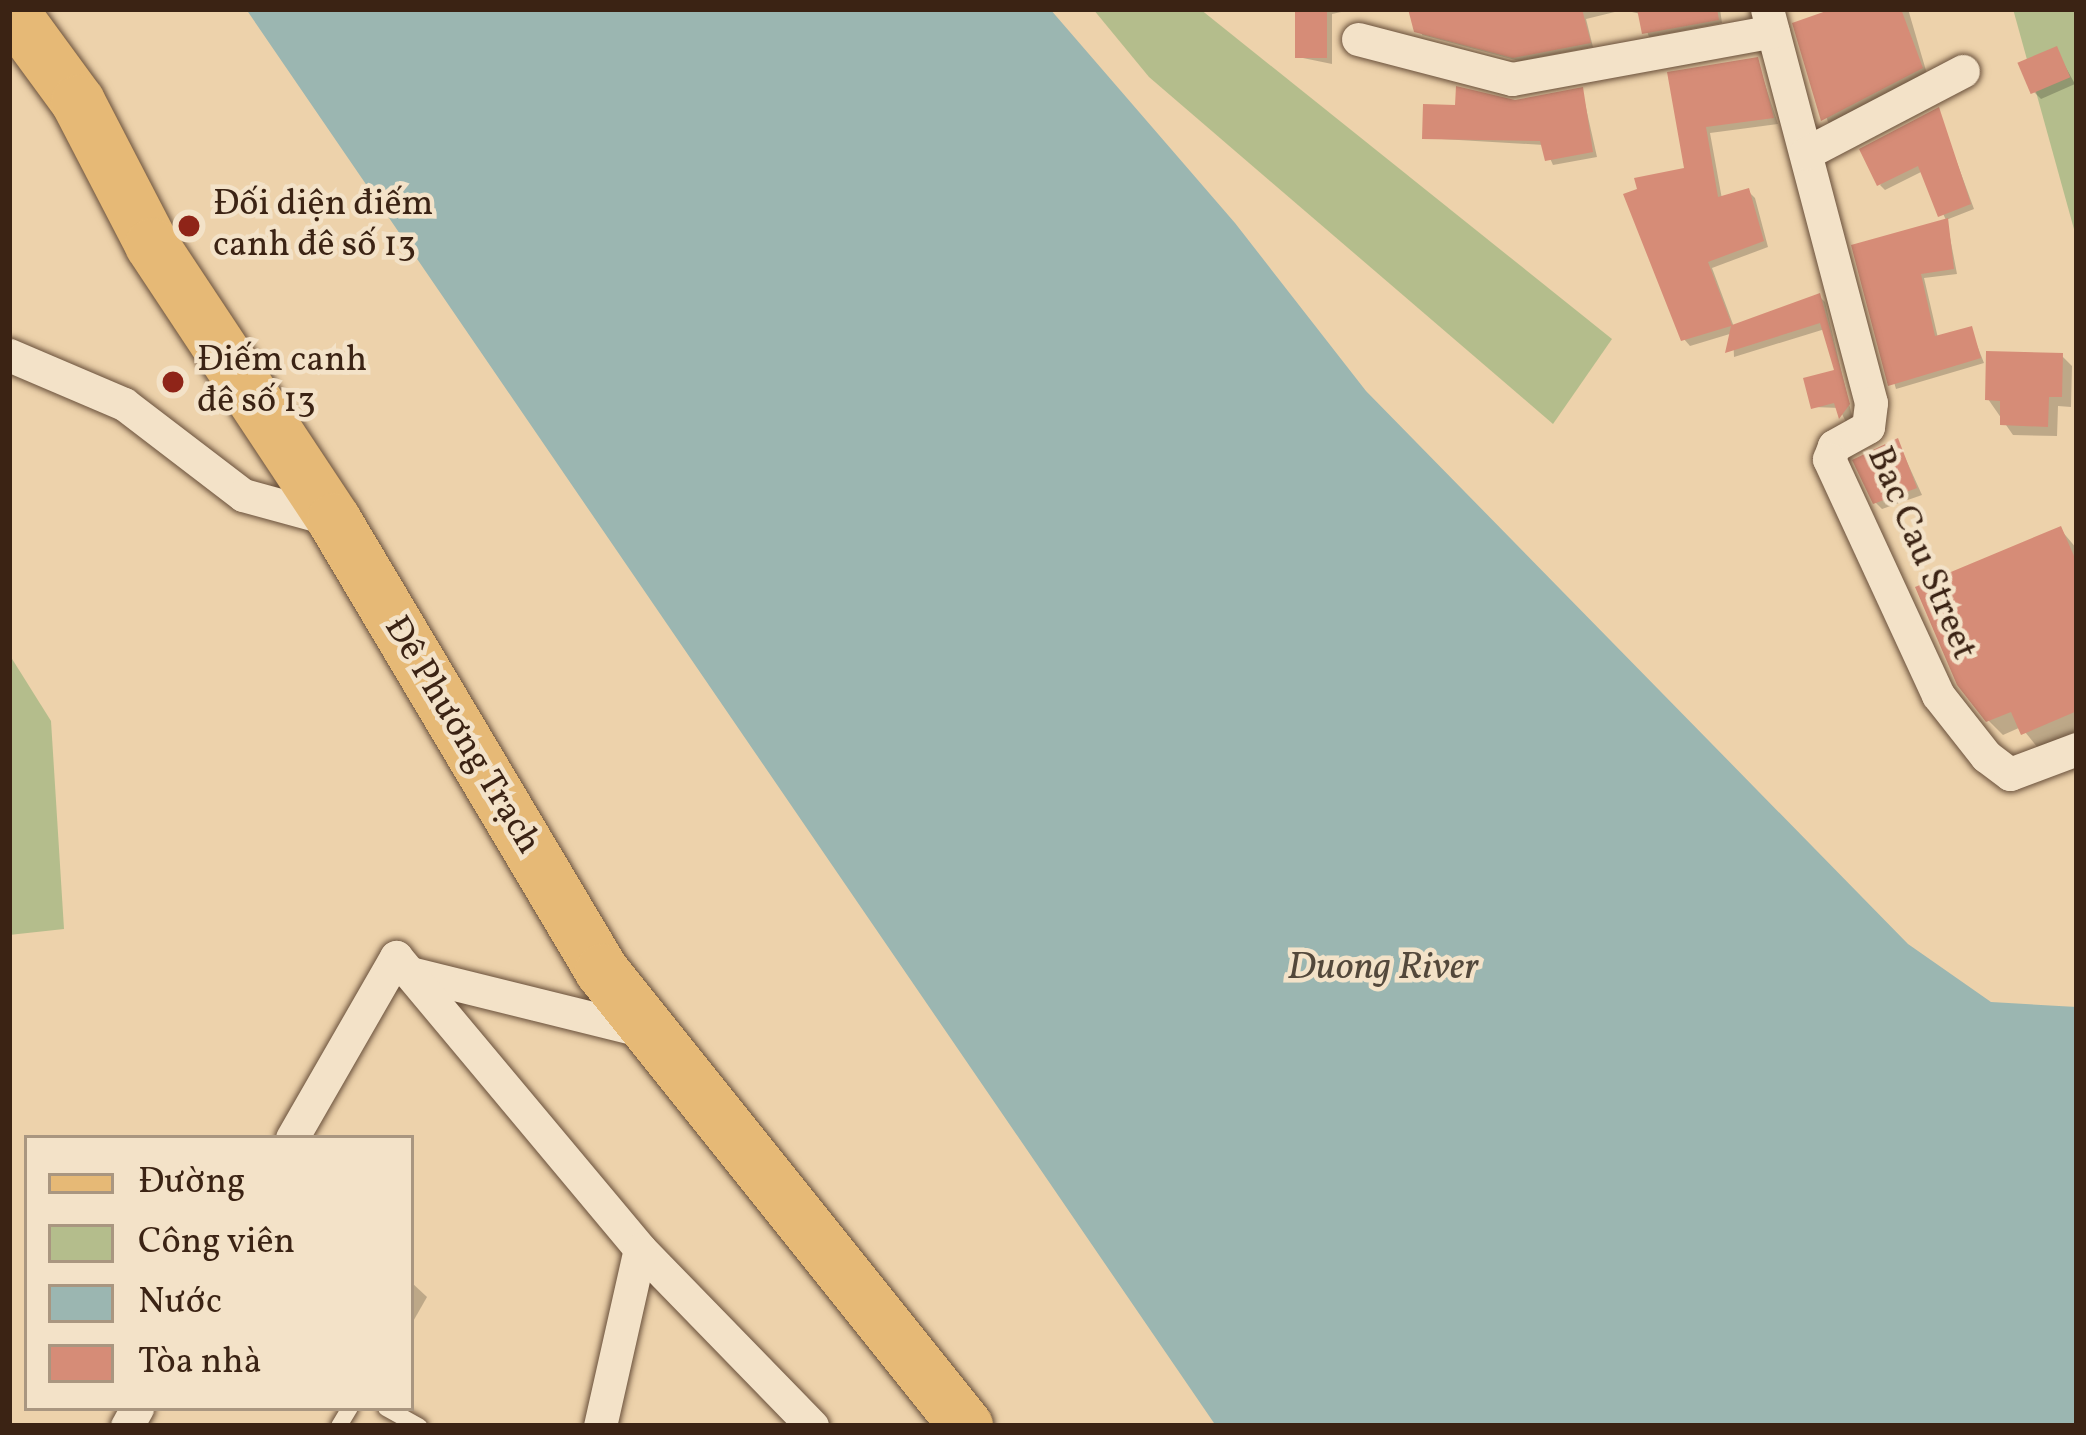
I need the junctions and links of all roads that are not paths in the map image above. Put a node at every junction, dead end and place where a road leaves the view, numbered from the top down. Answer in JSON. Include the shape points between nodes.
{"nodes":[{"id":1,"x":10,"y":9,"type":"edge"},
{"id":2,"x":1770,"y":20,"type":"edge"},
{"id":3,"x":1358,"y":38,"type":"dead end"},
{"id":4,"x":1963,"y":71,"type":"dead end"},
{"id":5,"x":1806,"y":153,"type":"junction"},
{"id":6,"x":9,"y":355,"type":"edge"},
{"id":7,"x":334,"y":520,"type":"junction"},
{"id":8,"x":2077,"y":748,"type":"edge"},
{"id":9,"x":410,"y":974,"type":"junction"},
{"id":10,"x":651,"y":1032,"type":"junction"},
{"id":11,"x":294,"y":1135,"type":"edge"},
{"id":12,"x":640,"y":1249,"type":"junction"},
{"id":13,"x":392,"y":1411,"type":"edge"},
{"id":14,"x":419,"y":1426,"type":"edge"},
{"id":15,"x":600,"y":1426,"type":"edge"},
{"id":16,"x":812,"y":1426,"type":"edge"},
{"id":17,"x":966,"y":1426,"type":"edge"}],
"edges":[{"from":1,"to":7,"type":"main road","name":"Đê Phương Trạch","via":[[78,102],[152,244]]},
{"from":2,"to":3,"type":"street","via":[[1511,79]]},
{"from":2,"to":5,"type":"street","name":"Bac Cau Street"},
{"from":4,"to":5,"type":"street"},
{"from":5,"to":8,"type":"street","name":"Bac Cau Street","via":[[1872,412],[1868,427],[1834,446],[1829,459],[1938,694],[1986,756],[2010,774]]},
{"from":6,"to":7,"type":"street","via":[[124,404],[243,495]]},
{"from":7,"to":10,"type":"main road","name":"Đê Phương Trạch","via":[[602,971]]},
{"from":9,"to":10,"type":"street"},
{"from":9,"to":11,"type":"street","via":[[396,957]]},
{"from":9,"to":12,"type":"street"},
{"from":10,"to":17,"type":"main road","name":"Đê Phương Trạch"},
{"from":12,"to":15,"type":"street"},
{"from":12,"to":16,"type":"street"},
{"from":13,"to":14,"type":"lane"}]}
